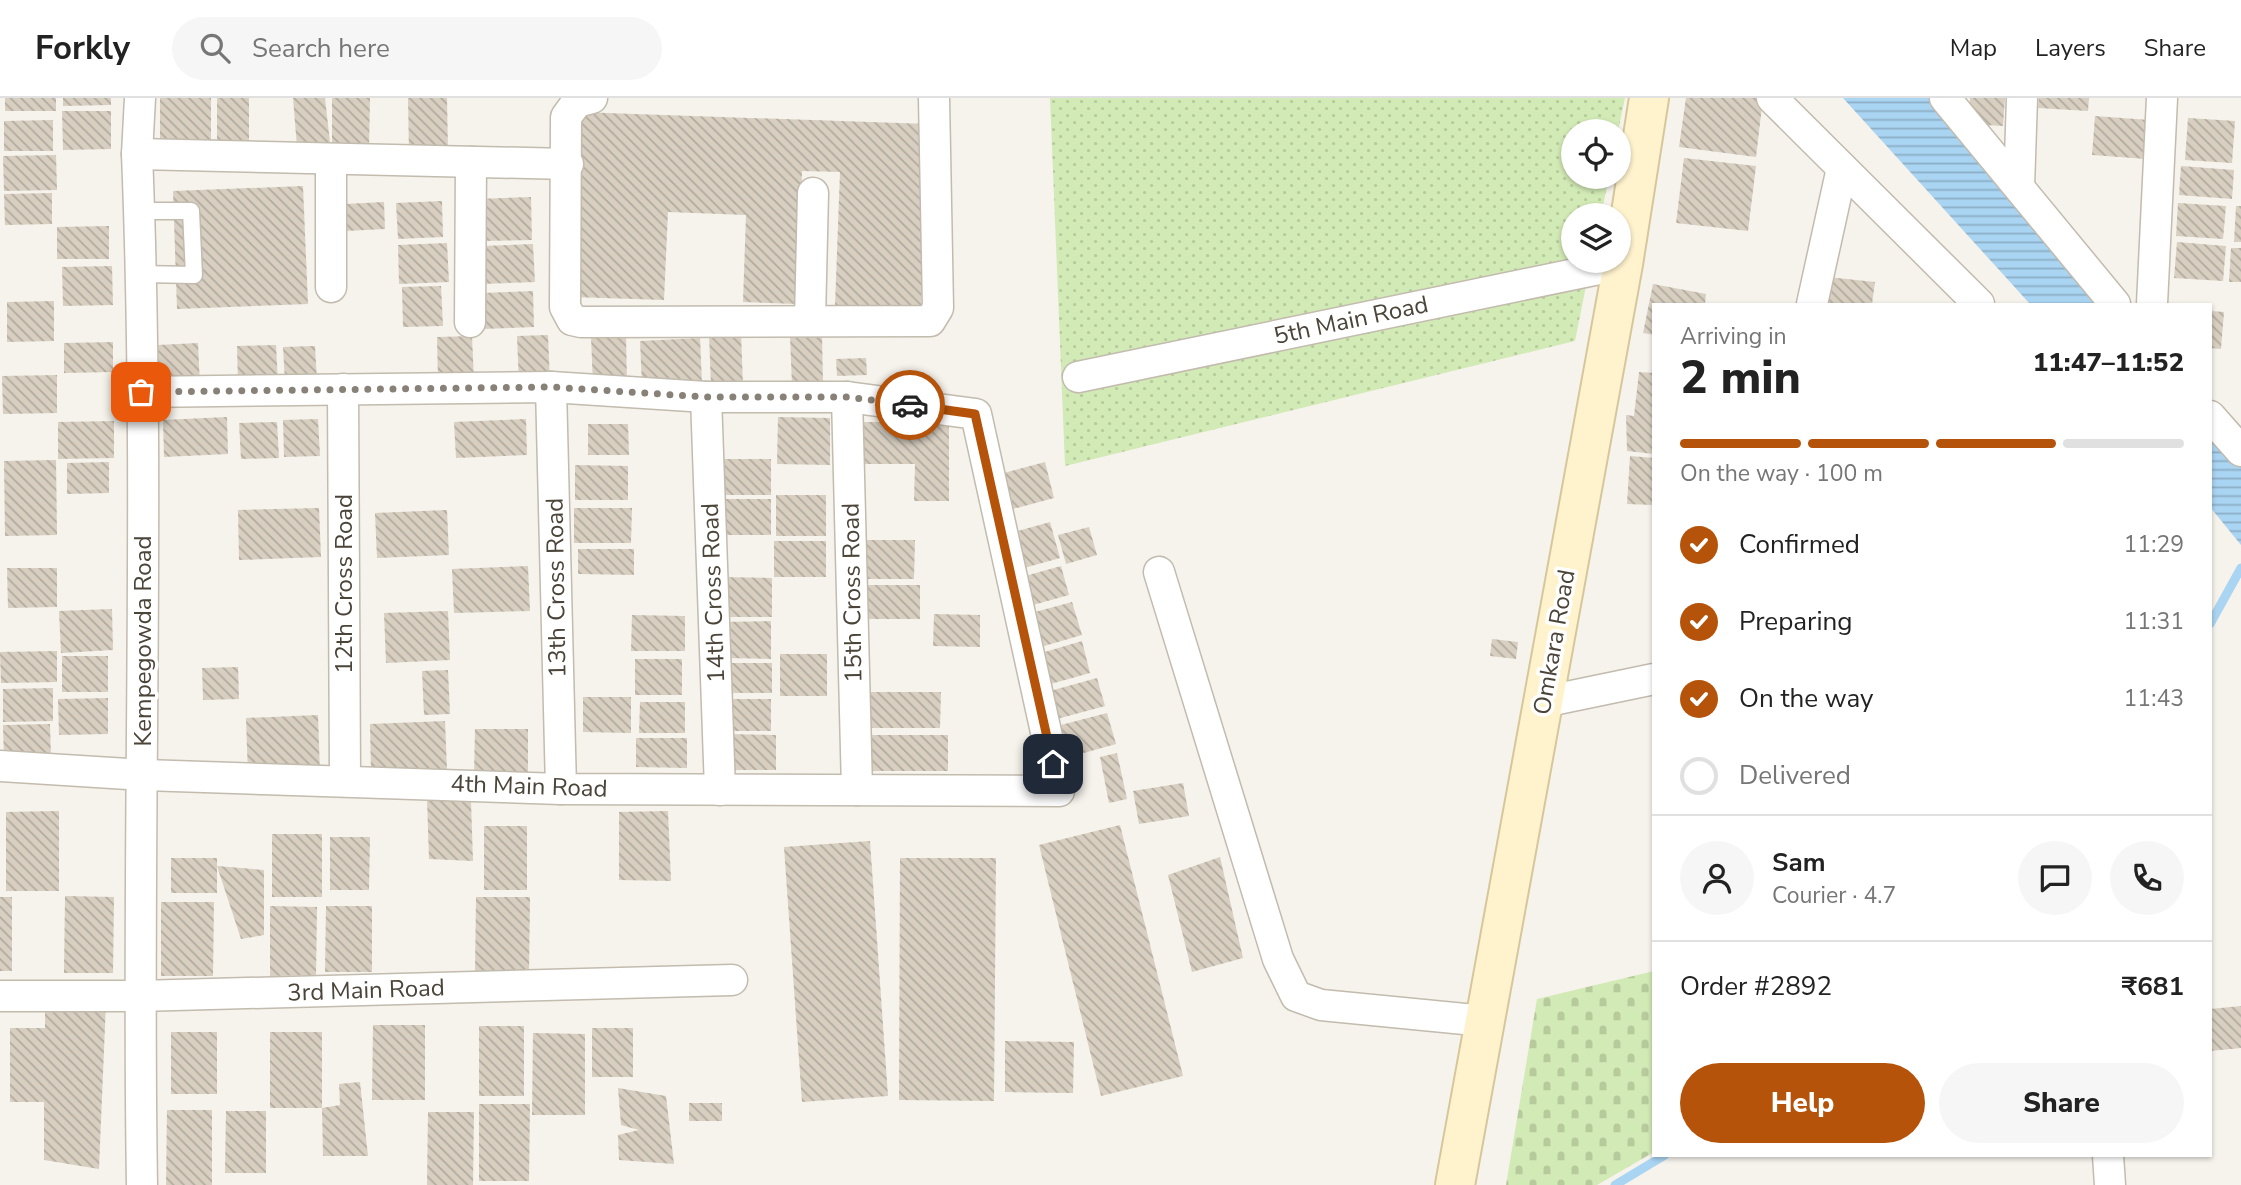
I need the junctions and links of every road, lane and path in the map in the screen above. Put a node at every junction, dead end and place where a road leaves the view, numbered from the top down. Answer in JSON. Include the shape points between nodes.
{"nodes":[{"id":1,"x":141,"y":98,"type":"edge"},
{"id":2,"x":592,"y":98,"type":"edge"},
{"id":3,"x":934,"y":98,"type":"edge"},
{"id":4,"x":1649,"y":98,"type":"edge"},
{"id":5,"x":1772,"y":98,"type":"edge"},
{"id":6,"x":1945,"y":98,"type":"edge"},
{"id":7,"x":2022,"y":98,"type":"edge"},
{"id":8,"x":2162,"y":98,"type":"edge"},
{"id":9,"x":138,"y":154,"type":"junction"},
{"id":10,"x":331,"y":159,"type":"junction"},
{"id":11,"x":471,"y":162,"type":"junction"},
{"id":12,"x":568,"y":164,"type":"junction"},
{"id":13,"x":1842,"y":168,"type":"junction"},
{"id":14,"x":2019,"y":187,"type":"junction"},
{"id":15,"x":813,"y":193,"type":"dead end"},
{"id":16,"x":140,"y":211,"type":"junction"},
{"id":17,"x":1631,"y":213,"type":"edge"},
{"id":18,"x":1580,"y":273,"type":"edge"},
{"id":19,"x":1621,"y":273,"type":"edge"},
{"id":20,"x":140,"y":274,"type":"junction"},
{"id":21,"x":331,"y":287,"type":"dead end"},
{"id":22,"x":1966,"y":298,"type":"edge"},
{"id":23,"x":1812,"y":303,"type":"edge"},
{"id":24,"x":2114,"y":303,"type":"edge"},
{"id":25,"x":2152,"y":303,"type":"edge"},
{"id":26,"x":810,"y":320,"type":"junction"},
{"id":27,"x":470,"y":322,"type":"dead end"},
{"id":28,"x":1078,"y":377,"type":"dead end"},
{"id":29,"x":551,"y":387,"type":"junction"},
{"id":30,"x":343,"y":389,"type":"junction"},
{"id":31,"x":141,"y":392,"type":"junction"},
{"id":32,"x":706,"y":397,"type":"junction"},
{"id":33,"x":847,"y":397,"type":"junction"},
{"id":34,"x":2212,"y":418,"type":"edge"},
{"id":35,"x":2241,"y":451,"type":"edge"},
{"id":36,"x":1159,"y":572,"type":"dead end"},
{"id":37,"x":1652,"y":679,"type":"edge"},
{"id":38,"x":1543,"y":702,"type":"junction"},
{"id":39,"x":0,"y":766,"type":"edge"},
{"id":40,"x":144,"y":775,"type":"junction"},
{"id":41,"x":345,"y":779,"type":"junction"},
{"id":42,"x":561,"y":789,"type":"junction"},
{"id":43,"x":720,"y":790,"type":"junction"},
{"id":44,"x":857,"y":790,"type":"junction"},
{"id":45,"x":732,"y":979,"type":"dead end"},
{"id":46,"x":0,"y":996,"type":"edge"},
{"id":47,"x":139,"y":996,"type":"junction"},
{"id":48,"x":1485,"y":1021,"type":"junction"},
{"id":49,"x":2108,"y":1157,"type":"edge"},
{"id":50,"x":142,"y":1185,"type":"edge"},
{"id":51,"x":1455,"y":1185,"type":"edge"},
{"id":52,"x":2110,"y":1185,"type":"edge"}],
"edges":[{"from":1,"to":9,"type":"street","name":"Kempegowda Road"},
{"from":2,"to":12,"type":"street","via":[[577,102],[566,117]]},
{"from":3,"to":26,"type":"street","via":[[936,316],[930,321]]},
{"from":4,"to":17,"type":"street","name":"Omkara Road"},
{"from":5,"to":13,"type":"street"},
{"from":6,"to":14,"type":"street"},
{"from":7,"to":14,"type":"street"},
{"from":8,"to":25,"type":"street"},
{"from":9,"to":10,"type":"street"},
{"from":9,"to":16,"type":"street","name":"Kempegowda Road"},
{"from":10,"to":11,"type":"street"},
{"from":10,"to":21,"type":"street"},
{"from":11,"to":12,"type":"street"},
{"from":11,"to":27,"type":"street"},
{"from":12,"to":26,"type":"street","via":[[565,307],[572,320]]},
{"from":13,"to":22,"type":"street"},
{"from":13,"to":23,"type":"street"},
{"from":14,"to":24,"type":"street"},
{"from":15,"to":26,"type":"street"},
{"from":16,"to":20,"type":"street","name":"Kempegowda Road"},
{"from":16,"to":20,"type":"lane","via":[[191,211],[194,275]]},
{"from":18,"to":28,"type":"street","name":"5th Main Road"},
{"from":19,"to":38,"type":"street","name":"Omkara Road"},
{"from":20,"to":31,"type":"street","name":"Kempegowda Road"},
{"from":29,"to":30,"type":"street"},
{"from":29,"to":32,"type":"street"},
{"from":29,"to":42,"type":"street","name":"13th Cross Road"},
{"from":30,"to":31,"type":"street"},
{"from":30,"to":41,"type":"street","name":"12th Cross Road"},
{"from":31,"to":40,"type":"street","name":"Kempegowda Road"},
{"from":32,"to":33,"type":"street"},
{"from":32,"to":43,"type":"street","name":"14th Cross Road"},
{"from":33,"to":44,"type":"street","name":"15th Cross Road"},
{"from":33,"to":44,"type":"street","name":"4th Main Road","via":[[975,414],[1059,791]]},
{"from":34,"to":35,"type":"street"},
{"from":36,"to":48,"type":"street","via":[[1279,959],[1296,996],[1321,1005]]},
{"from":37,"to":38,"type":"street"},
{"from":38,"to":48,"type":"street","name":"Omkara Road"},
{"from":39,"to":40,"type":"street","name":"4th Main Road"},
{"from":40,"to":41,"type":"street","name":"4th Main Road"},
{"from":40,"to":47,"type":"street","name":"Kempegowda Road"},
{"from":41,"to":42,"type":"street","name":"4th Main Road"},
{"from":42,"to":43,"type":"street","name":"4th Main Road"},
{"from":43,"to":44,"type":"street","name":"4th Main Road"},
{"from":45,"to":47,"type":"street","name":"3rd Main Road"},
{"from":46,"to":47,"type":"street","name":"3rd Main Road"},
{"from":47,"to":50,"type":"street","name":"Kempegowda Road"},
{"from":48,"to":51,"type":"street","name":"Omkara Road"},
{"from":49,"to":52,"type":"street"}]}
